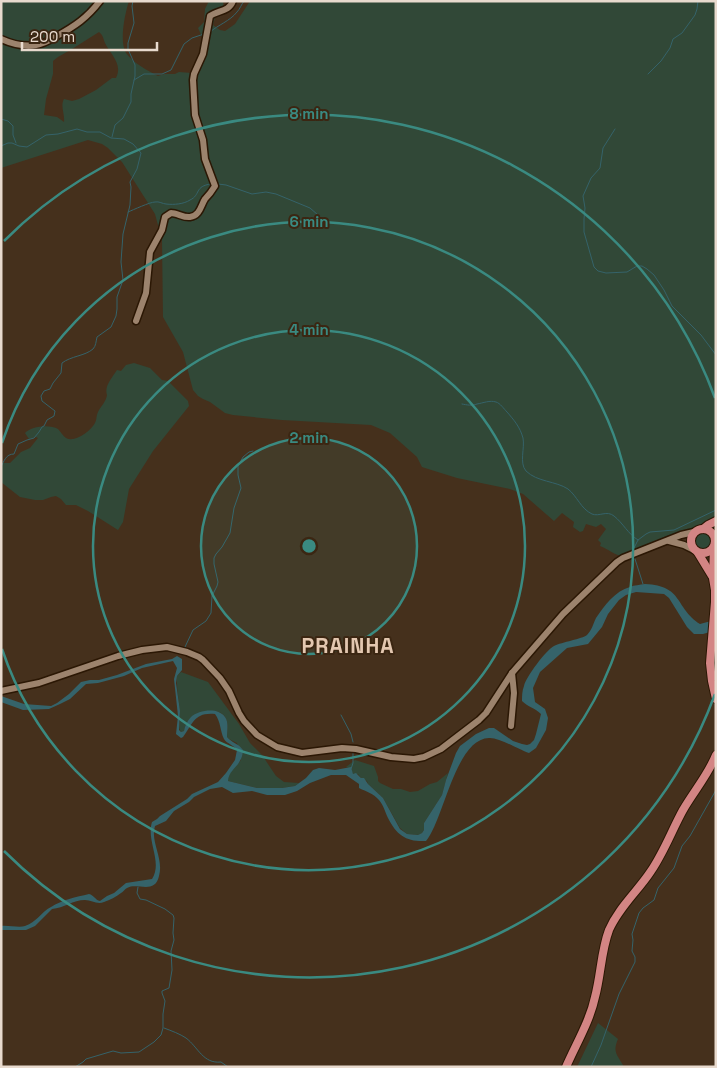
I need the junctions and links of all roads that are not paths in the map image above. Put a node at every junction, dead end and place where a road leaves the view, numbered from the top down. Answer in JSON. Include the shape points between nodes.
{"nodes":[{"id":1,"x":100,"y":1,"type":"edge"},
{"id":2,"x":233,"y":1,"type":"edge"},
{"id":3,"x":1,"y":39,"type":"edge"},
{"id":4,"x":136,"y":321,"type":"dead end"},
{"id":5,"x":716,"y":521,"type":"edge"},
{"id":6,"x":703,"y":529,"type":"junction"},
{"id":7,"x":694,"y":532,"type":"junction"},
{"id":8,"x":667,"y":541,"type":"junction"},
{"id":9,"x":715,"y":543,"type":"edge"},
{"id":10,"x":696,"y":551,"type":"junction"},
{"id":11,"x":715,"y":568,"type":"edge"},
{"id":12,"x":713,"y":578,"type":"junction"},
{"id":13,"x":512,"y":673,"type":"junction"},
{"id":14,"x":1,"y":691,"type":"edge"},
{"id":15,"x":716,"y":699,"type":"edge"},
{"id":16,"x":511,"y":726,"type":"dead end"},
{"id":17,"x":716,"y":755,"type":"edge"},
{"id":18,"x":566,"y":1067,"type":"edge"}],
"edges":[{"from":1,"to":3,"type":"street","via":[[75,26],[45,43],[25,46]]},
{"from":2,"to":4,"type":"street","via":[[227,9],[210,16],[203,54],[194,74],[195,115],[215,186],[194,216],[171,213],[165,217],[150,252],[146,293]]},
{"from":5,"to":6,"type":"main road"},
{"from":6,"to":7,"type":"main road"},
{"from":6,"to":9,"type":"main road","via":[[713,534]]},
{"from":7,"to":8,"type":"street"},
{"from":7,"to":10,"type":"main road","via":[[690,543]]},
{"from":8,"to":10,"type":"street"},
{"from":8,"to":13,"type":"street","via":[[617,562],[563,614]]},
{"from":9,"to":10,"type":"main road","via":[[708,552]]},
{"from":9,"to":11,"type":"main road"},
{"from":10,"to":12,"type":"main road"},
{"from":11,"to":12,"type":"main road"},
{"from":12,"to":15,"type":"main road","via":[[710,663]]},
{"from":13,"to":14,"type":"street","via":[[479,720],[441,749],[414,760],[356,749],[302,753],[277,747],[257,735],[244,721],[229,691],[204,660],[167,647],[118,656],[39,683]]},
{"from":13,"to":16,"type":"street"},
{"from":17,"to":18,"type":"main road","via":[[651,872],[610,930],[596,996]]}]}
